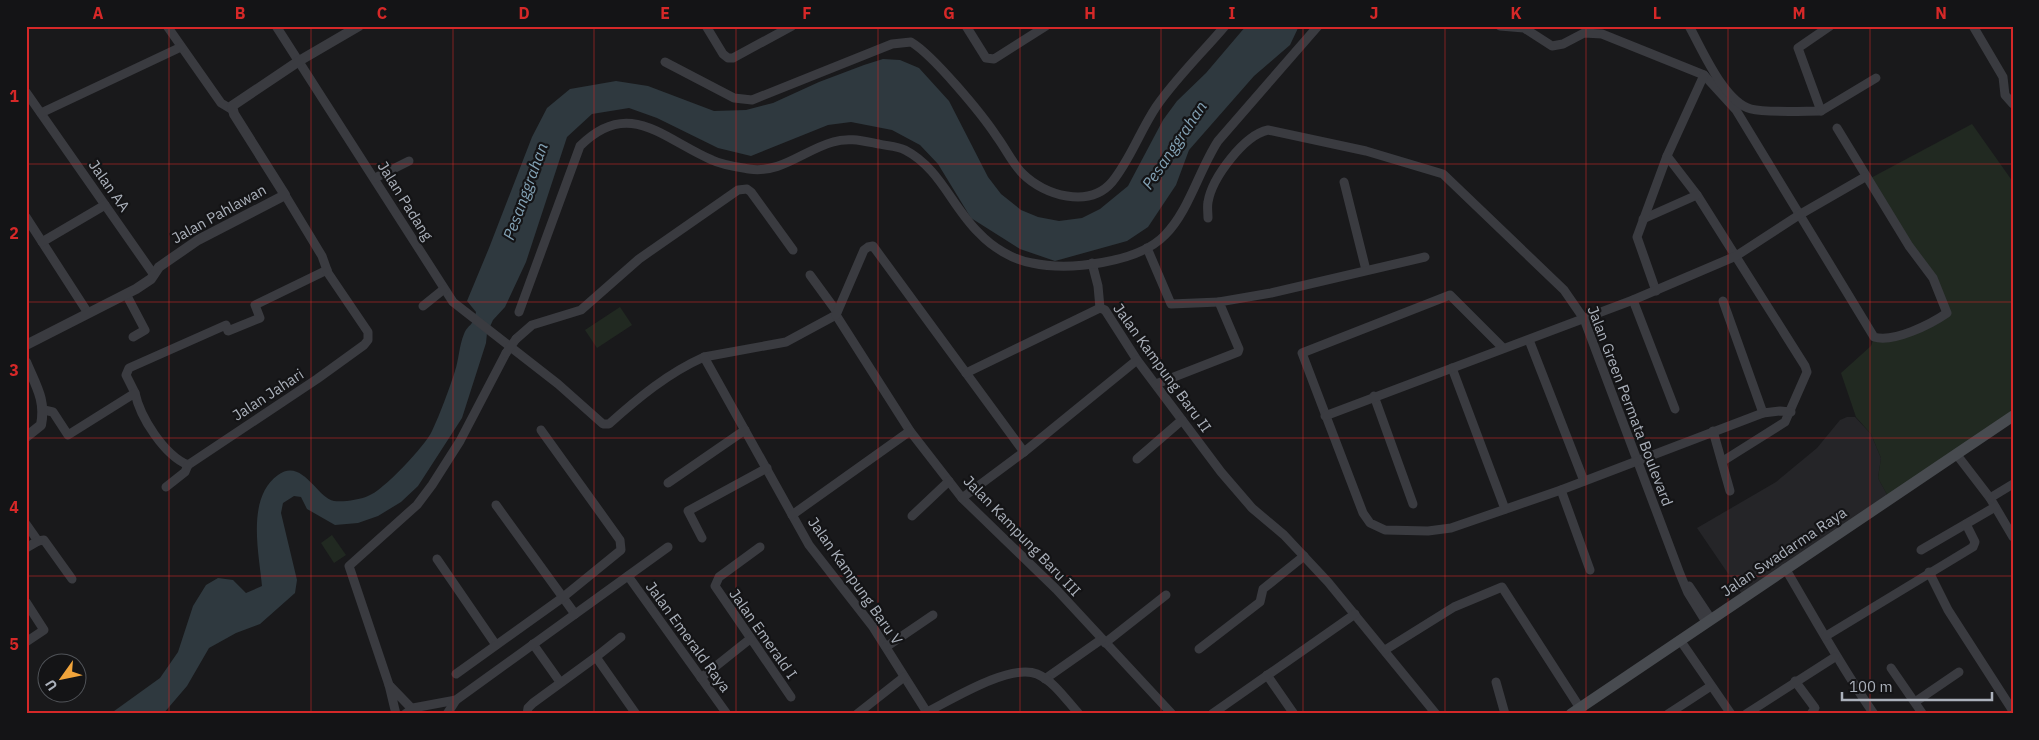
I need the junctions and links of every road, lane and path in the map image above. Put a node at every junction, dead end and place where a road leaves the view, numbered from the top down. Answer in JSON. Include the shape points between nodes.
{"nodes":[{"id":1,"x":167,"y":26,"type":"edge"},
{"id":2,"x":276,"y":26,"type":"edge"},
{"id":3,"x":359,"y":26,"type":"edge"},
{"id":4,"x":706,"y":26,"type":"edge"},
{"id":5,"x":792,"y":26,"type":"edge"},
{"id":6,"x":966,"y":26,"type":"edge"},
{"id":7,"x":1046,"y":26,"type":"edge"},
{"id":8,"x":1225,"y":26,"type":"edge"},
{"id":9,"x":1318,"y":26,"type":"edge"},
{"id":10,"x":1500,"y":26,"type":"edge"},
{"id":11,"x":1689,"y":26,"type":"edge"},
{"id":12,"x":1830,"y":26,"type":"edge"},
{"id":13,"x":1973,"y":26,"type":"edge"},
{"id":14,"x":1523,"y":27,"type":"edge"},
{"id":15,"x":181,"y":47,"type":"junction"},
{"id":16,"x":299,"y":61,"type":"junction"},
{"id":17,"x":665,"y":62,"type":"dead end"},
{"id":18,"x":1700,"y":73,"type":"junction"},
{"id":19,"x":1876,"y":78,"type":"dead end"},
{"id":20,"x":26,"y":92,"type":"edge"},
{"id":21,"x":2013,"y":104,"type":"edge"},
{"id":22,"x":231,"y":109,"type":"junction"},
{"id":23,"x":1821,"y":111,"type":"junction"},
{"id":24,"x":41,"y":113,"type":"junction"},
{"id":25,"x":1837,"y":128,"type":"dead end"},
{"id":26,"x":1667,"y":156,"type":"junction"},
{"id":27,"x":409,"y":161,"type":"dead end"},
{"id":28,"x":1865,"y":177,"type":"junction"},
{"id":29,"x":374,"y":178,"type":"junction"},
{"id":30,"x":1344,"y":182,"type":"dead end"},
{"id":31,"x":285,"y":195,"type":"junction"},
{"id":32,"x":1697,"y":195,"type":"junction"},
{"id":33,"x":105,"y":205,"type":"junction"},
{"id":34,"x":1799,"y":214,"type":"junction"},
{"id":35,"x":26,"y":217,"type":"edge"},
{"id":36,"x":1208,"y":218,"type":"dead end"},
{"id":37,"x":1642,"y":219,"type":"junction"},
{"id":38,"x":42,"y":242,"type":"junction"},
{"id":39,"x":1147,"y":248,"type":"junction"},
{"id":40,"x":793,"y":250,"type":"dead end"},
{"id":41,"x":1736,"y":256,"type":"junction"},
{"id":42,"x":1425,"y":257,"type":"dead end"},
{"id":43,"x":1092,"y":263,"type":"junction"},
{"id":44,"x":327,"y":270,"type":"junction"},
{"id":45,"x":1366,"y":270,"type":"junction"},
{"id":46,"x":154,"y":275,"type":"junction"},
{"id":47,"x":810,"y":275,"type":"dead end"},
{"id":48,"x":444,"y":289,"type":"junction"},
{"id":49,"x":1656,"y":291,"type":"junction"},
{"id":50,"x":126,"y":294,"type":"junction"},
{"id":51,"x":1633,"y":300,"type":"junction"},
{"id":52,"x":1723,"y":301,"type":"dead end"},
{"id":53,"x":1219,"y":302,"type":"junction"},
{"id":54,"x":423,"y":306,"type":"dead end"},
{"id":55,"x":1100,"y":308,"type":"junction"},
{"id":56,"x":519,"y":312,"type":"dead end"},
{"id":57,"x":88,"y":313,"type":"junction"},
{"id":58,"x":836,"y":313,"type":"junction"},
{"id":59,"x":1584,"y":319,"type":"junction"},
{"id":60,"x":133,"y":337,"type":"dead end"},
{"id":61,"x":1529,"y":340,"type":"junction"},
{"id":62,"x":26,"y":345,"type":"edge"},
{"id":63,"x":1503,"y":348,"type":"junction"},
{"id":64,"x":704,"y":357,"type":"junction"},
{"id":65,"x":1137,"y":360,"type":"junction"},
{"id":66,"x":26,"y":362,"type":"edge"},
{"id":67,"x":1452,"y":368,"type":"junction"},
{"id":68,"x":966,"y":374,"type":"junction"},
{"id":69,"x":1156,"y":384,"type":"junction"},
{"id":70,"x":135,"y":393,"type":"junction"},
{"id":71,"x":1374,"y":396,"type":"junction"},
{"id":72,"x":1675,"y":409,"type":"dead end"},
{"id":73,"x":44,"y":410,"type":"junction"},
{"id":74,"x":1791,"y":412,"type":"junction"},
{"id":75,"x":1763,"y":414,"type":"junction"},
{"id":76,"x":1325,"y":416,"type":"junction"},
{"id":77,"x":2013,"y":416,"type":"edge"},
{"id":78,"x":1182,"y":420,"type":"junction"},
{"id":79,"x":541,"y":430,"type":"dead end"},
{"id":80,"x":746,"y":430,"type":"junction"},
{"id":81,"x":1713,"y":431,"type":"junction"},
{"id":82,"x":910,"y":432,"type":"junction"},
{"id":83,"x":26,"y":437,"type":"edge"},
{"id":84,"x":1024,"y":452,"type":"junction"},
{"id":85,"x":1957,"y":455,"type":"junction"},
{"id":86,"x":1137,"y":459,"type":"dead end"},
{"id":87,"x":1638,"y":460,"type":"junction"},
{"id":88,"x":1723,"y":461,"type":"junction"},
{"id":89,"x":188,"y":465,"type":"junction"},
{"id":90,"x":767,"y":468,"type":"junction"},
{"id":91,"x":949,"y":481,"type":"junction"},
{"id":92,"x":1584,"y":481,"type":"junction"},
{"id":93,"x":668,"y":483,"type":"dead end"},
{"id":94,"x":2013,"y":484,"type":"edge"},
{"id":95,"x":166,"y":487,"type":"dead end"},
{"id":96,"x":1561,"y":490,"type":"junction"},
{"id":97,"x":1730,"y":491,"type":"dead end"},
{"id":98,"x":962,"y":498,"type":"junction"},
{"id":99,"x":1990,"y":498,"type":"junction"},
{"id":100,"x":1413,"y":504,"type":"dead end"},
{"id":101,"x":496,"y":505,"type":"dead end"},
{"id":102,"x":1995,"y":507,"type":"junction"},
{"id":103,"x":1505,"y":509,"type":"junction"},
{"id":104,"x":792,"y":515,"type":"junction"},
{"id":105,"x":912,"y":516,"type":"dead end"},
{"id":106,"x":26,"y":524,"type":"edge"},
{"id":107,"x":1966,"y":524,"type":"junction"},
{"id":108,"x":2013,"y":536,"type":"edge"},
{"id":109,"x":702,"y":538,"type":"dead end"},
{"id":110,"x":38,"y":541,"type":"junction"},
{"id":111,"x":668,"y":547,"type":"dead end"},
{"id":112,"x":760,"y":547,"type":"dead end"},
{"id":113,"x":26,"y":548,"type":"edge"},
{"id":114,"x":1921,"y":550,"type":"dead end"},
{"id":115,"x":1304,"y":556,"type":"junction"},
{"id":116,"x":437,"y":559,"type":"dead end"},
{"id":117,"x":1785,"y":568,"type":"junction"},
{"id":118,"x":1590,"y":570,"type":"dead end"},
{"id":119,"x":1929,"y":572,"type":"junction"},
{"id":120,"x":628,"y":576,"type":"junction"},
{"id":121,"x":72,"y":579,"type":"dead end"},
{"id":122,"x":1166,"y":595,"type":"dead end"},
{"id":123,"x":562,"y":598,"type":"junction"},
{"id":124,"x":26,"y":602,"type":"edge"},
{"id":125,"x":575,"y":614,"type":"junction"},
{"id":126,"x":1355,"y":614,"type":"junction"},
{"id":127,"x":934,"y":615,"type":"dead end"},
{"id":128,"x":1708,"y":621,"type":"junction"},
{"id":129,"x":1826,"y":636,"type":"junction"},
{"id":130,"x":621,"y":637,"type":"dead end"},
{"id":131,"x":750,"y":638,"type":"junction"},
{"id":132,"x":1680,"y":640,"type":"junction"},
{"id":133,"x":1103,"y":641,"type":"junction"},
{"id":134,"x":26,"y":642,"type":"edge"},
{"id":135,"x":533,"y":644,"type":"junction"},
{"id":136,"x":496,"y":645,"type":"junction"},
{"id":137,"x":886,"y":647,"type":"junction"},
{"id":138,"x":1199,"y":649,"type":"dead end"},
{"id":139,"x":1385,"y":650,"type":"junction"},
{"id":140,"x":596,"y":657,"type":"junction"},
{"id":141,"x":1835,"y":657,"type":"junction"},
{"id":142,"x":1891,"y":668,"type":"dead end"},
{"id":143,"x":1958,"y":672,"type":"dead end"},
{"id":144,"x":456,"y":674,"type":"dead end"},
{"id":145,"x":1267,"y":675,"type":"junction"},
{"id":146,"x":904,"y":677,"type":"junction"},
{"id":147,"x":701,"y":678,"type":"junction"},
{"id":148,"x":1045,"y":679,"type":"junction"},
{"id":149,"x":1795,"y":681,"type":"junction"},
{"id":150,"x":560,"y":682,"type":"junction"},
{"id":151,"x":1496,"y":682,"type":"dead end"},
{"id":152,"x":389,"y":685,"type":"junction"},
{"id":153,"x":1711,"y":686,"type":"junction"},
{"id":154,"x":791,"y":697,"type":"dead end"},
{"id":155,"x":456,"y":700,"type":"junction"},
{"id":156,"x":1915,"y":702,"type":"junction"},
{"id":157,"x":415,"y":711,"type":"edge"},
{"id":158,"x":1575,"y":711,"type":"edge"},
{"id":159,"x":2013,"y":711,"type":"edge"},
{"id":160,"x":927,"y":713,"type":"edge"},
{"id":161,"x":396,"y":714,"type":"edge"},
{"id":162,"x":405,"y":714,"type":"edge"},
{"id":163,"x":447,"y":714,"type":"edge"},
{"id":164,"x":527,"y":714,"type":"edge"},
{"id":165,"x":636,"y":714,"type":"edge"},
{"id":166,"x":727,"y":714,"type":"edge"},
{"id":167,"x":857,"y":714,"type":"edge"},
{"id":168,"x":1079,"y":714,"type":"edge"},
{"id":169,"x":1172,"y":714,"type":"edge"},
{"id":170,"x":1212,"y":714,"type":"edge"},
{"id":171,"x":1294,"y":714,"type":"edge"},
{"id":172,"x":1436,"y":714,"type":"edge"},
{"id":173,"x":1505,"y":714,"type":"edge"},
{"id":174,"x":1668,"y":714,"type":"edge"},
{"id":175,"x":1731,"y":714,"type":"edge"},
{"id":176,"x":1746,"y":714,"type":"edge"},
{"id":177,"x":1811,"y":714,"type":"edge"},
{"id":178,"x":1874,"y":714,"type":"edge"},
{"id":179,"x":1922,"y":714,"type":"edge"}],
"edges":[{"from":1,"to":15,"type":"street"},
{"from":2,"to":16,"type":"street"},
{"from":3,"to":16,"type":"street"},
{"from":4,"to":5,"type":"street","via":[[728,58]]},
{"from":6,"to":7,"type":"street","via":[[986,58],[994,60]]},
{"from":8,"to":17,"type":"street","via":[[1174,83],[1112,182],[1098,191],[1073,196],[1046,190],[1022,173],[940,67],[911,42],[892,44],[752,100],[734,98]]},
{"from":9,"to":39,"type":"street","via":[[1218,141],[1206,158],[1174,224],[1164,237]]},
{"from":10,"to":14,"type":"street"},
{"from":11,"to":23,"type":"street","via":[[1723,86],[1738,103],[1751,109]]},
{"from":12,"to":23,"type":"street","via":[[1798,48]]},
{"from":13,"to":21,"type":"street","via":[[2003,77],[2005,95]]},
{"from":14,"to":18,"type":"street","via":[[1552,46],[1584,34],[1602,34]]},
{"from":15,"to":22,"type":"street","via":[[221,103]]},
{"from":15,"to":24,"type":"street"},
{"from":16,"to":22,"type":"street","via":[[233,104]]},
{"from":16,"to":29,"type":"street","name":"Jalan Padang"},
{"from":18,"to":26,"type":"street"},
{"from":18,"to":34,"type":"street","via":[[1736,110]]},
{"from":19,"to":23,"type":"street"},
{"from":20,"to":24,"type":"street","name":"Jalan AA"},
{"from":22,"to":31,"type":"street","name":"Jalan Pahlawan"},
{"from":24,"to":33,"type":"street","name":"Jalan AA"},
{"from":25,"to":28,"type":"street"},
{"from":26,"to":32,"type":"street"},
{"from":26,"to":37,"type":"street"},
{"from":27,"to":29,"type":"street"},
{"from":28,"to":34,"type":"street"},
{"from":28,"to":34,"type":"street","via":[[1933,278],[1947,313],[1933,323],[1895,336],[1874,337]]},
{"from":29,"to":48,"type":"street","name":"Jalan Padang"},
{"from":30,"to":45,"type":"street"},
{"from":31,"to":44,"type":"street","name":"Jalan Jahari"},
{"from":31,"to":46,"type":"street","name":"Jalan Pahlawan","via":[[198,240],[159,267]]},
{"from":32,"to":37,"type":"street"},
{"from":32,"to":41,"type":"street"},
{"from":33,"to":38,"type":"street"},
{"from":33,"to":46,"type":"street","name":"Jalan AA"},
{"from":34,"to":41,"type":"street"},
{"from":35,"to":38,"type":"street"},
{"from":36,"to":59,"type":"street","name":"Jalan Green Permata Boulevard","via":[[1208,203],[1214,184],[1244,143],[1259,132],[1268,130],[1375,154],[1443,174],[1564,290]]},
{"from":37,"to":49,"type":"street","via":[[1637,237]]},
{"from":38,"to":57,"type":"street"},
{"from":39,"to":43,"type":"street","via":[[1126,257]]},
{"from":39,"to":53,"type":"street","via":[[1171,304]]},
{"from":40,"to":152,"type":"street","bridge":true,"via":[[751,192],[738,190],[639,259],[581,310],[532,325],[516,339],[460,442],[418,505],[349,566]]},
{"from":41,"to":49,"type":"street"},
{"from":41,"to":74,"type":"street","via":[[1805,366],[1806,375]]},
{"from":42,"to":45,"type":"street"},
{"from":43,"to":55,"type":"street"},
{"from":43,"to":56,"type":"street","via":[[1057,267],[1030,263],[1001,251],[969,223],[921,160],[903,149],[847,140],[833,142],[787,164],[770,169],[750,169],[713,161],[650,128],[628,122],[601,129],[580,146]]},
{"from":44,"to":70,"type":"street","via":[[255,305],[260,318],[228,331],[226,325],[129,368],[126,375]]},
{"from":44,"to":89,"type":"street","name":"Jalan Jahari","via":[[368,332],[368,340],[317,380]]},
{"from":45,"to":53,"type":"street"},
{"from":46,"to":50,"type":"street","name":"Jalan Pahlawan"},
{"from":47,"to":58,"type":"street","name":"Jalan Kampung Baru III"},
{"from":48,"to":54,"type":"street"},
{"from":48,"to":64,"type":"street","name":"Jalan Padang","via":[[460,308],[606,424],[652,387]]},
{"from":49,"to":51,"type":"street"},
{"from":50,"to":57,"type":"street","name":"Jalan Pahlawan"},
{"from":50,"to":60,"type":"street","via":[[145,330]]},
{"from":51,"to":59,"type":"street"},
{"from":51,"to":72,"type":"street"},
{"from":52,"to":75,"type":"street"},
{"from":53,"to":69,"type":"street","via":[[1238,352]]},
{"from":55,"to":65,"type":"street","name":"Jalan Kampung Baru II","via":[[1105,310]]},
{"from":55,"to":68,"type":"street","name":"Jalan Kampung Baru II"},
{"from":57,"to":62,"type":"street","name":"Jalan Pahlawan"},
{"from":58,"to":64,"type":"street","via":[[786,342]]},
{"from":58,"to":68,"type":"street","via":[[864,250],[873,246]]},
{"from":58,"to":82,"type":"street","name":"Jalan Kampung Baru III"},
{"from":59,"to":61,"type":"street"},
{"from":59,"to":87,"type":"street","name":"Jalan Green Permata Boulevard"},
{"from":61,"to":63,"type":"street"},
{"from":61,"to":92,"type":"street"},
{"from":63,"to":67,"type":"street"},
{"from":63,"to":76,"type":"street","via":[[1450,295],[1441,298],[1302,353]]},
{"from":64,"to":80,"type":"street","name":"Jalan Kampung Baru V"},
{"from":65,"to":69,"type":"street","name":"Jalan Kampung Baru II"},
{"from":65,"to":84,"type":"street"},
{"from":66,"to":73,"type":"street"},
{"from":67,"to":71,"type":"street"},
{"from":67,"to":103,"type":"street"},
{"from":68,"to":84,"type":"street"},
{"from":69,"to":78,"type":"street","name":"Jalan Kampung Baru II"},
{"from":70,"to":73,"type":"street","via":[[68,435],[53,412]]},
{"from":70,"to":89,"type":"street","via":[[138,408],[155,435],[174,456]]},
{"from":71,"to":76,"type":"street"},
{"from":71,"to":100,"type":"street"},
{"from":73,"to":83,"type":"street","via":[[41,425]]},
{"from":74,"to":75,"type":"street"},
{"from":74,"to":88,"type":"street","via":[[1780,427]]},
{"from":75,"to":81,"type":"street"},
{"from":76,"to":103,"type":"street","via":[[1363,513],[1375,528],[1428,531],[1451,528]]},
{"from":77,"to":85,"type":"main road","name":"Jalan Swadarma Raya"},
{"from":78,"to":86,"type":"street"},
{"from":78,"to":115,"type":"street","name":"Jalan Kampung Baru II","via":[[1252,508],[1284,534]]},
{"from":79,"to":123,"type":"street","via":[[622,545],[618,554]]},
{"from":80,"to":90,"type":"street","name":"Jalan Kampung Baru V"},
{"from":80,"to":93,"type":"street"},
{"from":81,"to":87,"type":"street"},
{"from":81,"to":88,"type":"street"},
{"from":82,"to":91,"type":"street","name":"Jalan Kampung Baru III"},
{"from":82,"to":104,"type":"street"},
{"from":84,"to":98,"type":"street"},
{"from":85,"to":99,"type":"street"},
{"from":85,"to":117,"type":"main road","name":"Jalan Swadarma Raya"},
{"from":87,"to":92,"type":"street"},
{"from":87,"to":128,"type":"street","name":"Jalan Green Permata Boulevard","via":[[1680,574]]},
{"from":88,"to":97,"type":"street"},
{"from":89,"to":95,"type":"street","via":[[185,472]]},
{"from":90,"to":104,"type":"street","name":"Jalan Kampung Baru V"},
{"from":90,"to":109,"type":"street","via":[[688,511]]},
{"from":91,"to":98,"type":"street","name":"Jalan Kampung Baru III"},
{"from":91,"to":105,"type":"street"},
{"from":92,"to":96,"type":"street"},
{"from":94,"to":99,"type":"street"},
{"from":96,"to":103,"type":"street"},
{"from":96,"to":118,"type":"street"},
{"from":98,"to":133,"type":"street","name":"Jalan Kampung Baru III","via":[[1056,589]]},
{"from":99,"to":102,"type":"street"},
{"from":101,"to":123,"type":"street"},
{"from":102,"to":107,"type":"street"},
{"from":102,"to":108,"type":"street"},
{"from":104,"to":137,"type":"street","name":"Jalan Kampung Baru V","via":[[818,558]]},
{"from":106,"to":110,"type":"street"},
{"from":107,"to":114,"type":"street"},
{"from":107,"to":119,"type":"street","via":[[1974,546]]},
{"from":110,"to":113,"type":"street"},
{"from":110,"to":121,"type":"street","via":[[44,540]]},
{"from":111,"to":120,"type":"street"},
{"from":112,"to":131,"type":"street","name":"Jalan Emerald I","via":[[719,577],[715,586]]},
{"from":115,"to":126,"type":"street","name":"Jalan Kampung Baru II"},
{"from":115,"to":138,"type":"street","via":[[1262,589],[1260,602]]},
{"from":116,"to":136,"type":"street"},
{"from":117,"to":128,"type":"main road","name":"Jalan Swadarma Raya"},
{"from":117,"to":129,"type":"street"},
{"from":119,"to":129,"type":"street"},
{"from":119,"to":159,"type":"street","via":[[1948,610]]},
{"from":120,"to":125,"type":"street"},
{"from":120,"to":147,"type":"street","name":"Jalan Emerald Raya"},
{"from":122,"to":133,"type":"street"},
{"from":123,"to":125,"type":"street"},
{"from":123,"to":136,"type":"street"},
{"from":124,"to":134,"type":"street","via":[[44,628],[43,632]]},
{"from":125,"to":135,"type":"street"},
{"from":126,"to":139,"type":"street","name":"Jalan Kampung Baru II"},
{"from":126,"to":145,"type":"street"},
{"from":127,"to":137,"type":"street"},
{"from":128,"to":132,"type":"main road","name":"Jalan Swadarma Raya"},
{"from":129,"to":141,"type":"street"},
{"from":130,"to":140,"type":"street"},
{"from":131,"to":147,"type":"street"},
{"from":131,"to":154,"type":"street","name":"Jalan Emerald I"},
{"from":132,"to":153,"type":"street"},
{"from":132,"to":158,"type":"main road","name":"Jalan Swadarma Raya"},
{"from":133,"to":148,"type":"street"},
{"from":133,"to":169,"type":"street","name":"Jalan Kampung Baru III"},
{"from":135,"to":150,"type":"street"},
{"from":135,"to":155,"type":"street"},
{"from":136,"to":144,"type":"street"},
{"from":137,"to":146,"type":"street","name":"Jalan Kampung Baru V"},
{"from":139,"to":158,"type":"street","via":[[1454,607],[1502,588]]},
{"from":139,"to":172,"type":"street","name":"Jalan Kampung Baru II"},
{"from":140,"to":150,"type":"street"},
{"from":140,"to":165,"type":"street"},
{"from":141,"to":149,"type":"street"},
{"from":141,"to":178,"type":"street"},
{"from":142,"to":156,"type":"street"},
{"from":143,"to":156,"type":"street"},
{"from":145,"to":170,"type":"street"},
{"from":145,"to":171,"type":"street"},
{"from":146,"to":160,"type":"street","name":"Jalan Kampung Baru V"},
{"from":146,"to":167,"type":"street"},
{"from":147,"to":166,"type":"street","name":"Jalan Emerald Raya"},
{"from":148,"to":160,"type":"street","via":[[1036,673],[1011,674],[985,682]]},
{"from":148,"to":168,"type":"street"},
{"from":149,"to":176,"type":"street"},
{"from":149,"to":177,"type":"street","via":[[1815,708]]},
{"from":150,"to":164,"type":"street","via":[[533,703]]},
{"from":151,"to":173,"type":"street"},
{"from":152,"to":157,"type":"street"},
{"from":152,"to":161,"type":"street"},
{"from":153,"to":174,"type":"street"},
{"from":153,"to":175,"type":"street"},
{"from":155,"to":157,"type":"street"},
{"from":155,"to":163,"type":"street"},
{"from":156,"to":179,"type":"street"},
{"from":157,"to":162,"type":"street"}]}
